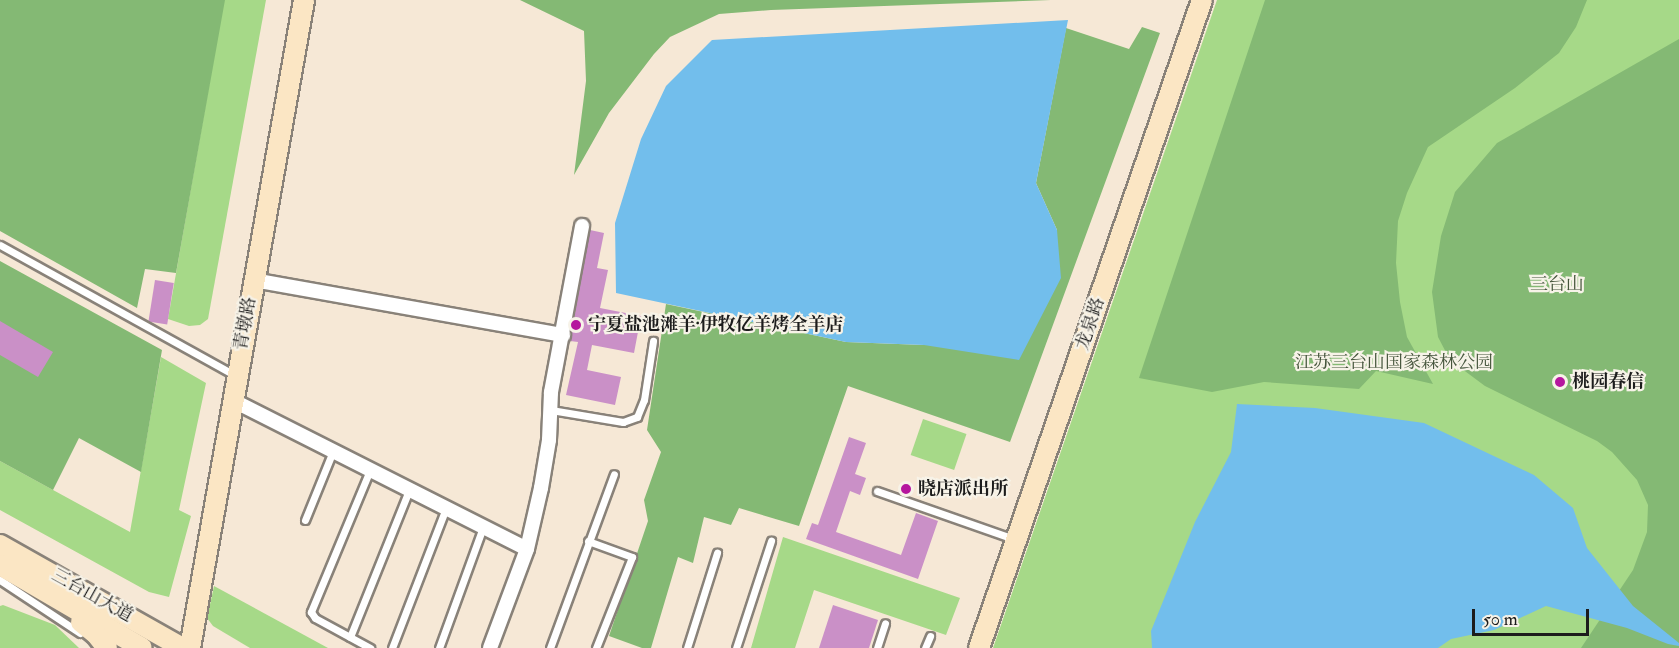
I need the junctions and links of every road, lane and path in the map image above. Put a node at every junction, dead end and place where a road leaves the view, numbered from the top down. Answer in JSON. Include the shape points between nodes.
{"nodes":[{"id":1,"x":304,"y":0,"type":"edge"},
{"id":2,"x":1202,"y":0,"type":"edge"},
{"id":3,"x":582,"y":226,"type":"dead end"},
{"id":4,"x":0,"y":245,"type":"edge"},
{"id":5,"x":254,"y":280,"type":"junction"},
{"id":6,"x":563,"y":335,"type":"junction"},
{"id":7,"x":653,"y":341,"type":"dead end"},
{"id":8,"x":236,"y":376,"type":"junction"},
{"id":9,"x":232,"y":400,"type":"junction"},
{"id":10,"x":551,"y":410,"type":"junction"},
{"id":11,"x":333,"y":451,"type":"junction"},
{"id":12,"x":370,"y":470,"type":"junction"},
{"id":13,"x":614,"y":474,"type":"dead end"},
{"id":14,"x":409,"y":490,"type":"junction"},
{"id":15,"x":877,"y":491,"type":"dead end"},
{"id":16,"x":446,"y":508,"type":"junction"},
{"id":17,"x":305,"y":520,"type":"dead end"},
{"id":18,"x":483,"y":527,"type":"junction"},
{"id":19,"x":1016,"y":540,"type":"junction"},
{"id":20,"x":588,"y":541,"type":"junction"},
{"id":21,"x":771,"y":541,"type":"dead end"},
{"id":22,"x":0,"y":545,"type":"edge"},
{"id":23,"x":527,"y":549,"type":"junction"},
{"id":24,"x":717,"y":553,"type":"dead end"},
{"id":25,"x":13,"y":574,"type":"edge"},
{"id":26,"x":0,"y":591,"type":"edge"},
{"id":27,"x":885,"y":623,"type":"dead end"},
{"id":28,"x":930,"y":636,"type":"dead end"},
{"id":29,"x":350,"y":637,"type":"junction"},
{"id":30,"x":98,"y":644,"type":"edge"},
{"id":31,"x":183,"y":647,"type":"edge"},
{"id":32,"x":142,"y":648,"type":"edge"},
{"id":33,"x":370,"y":648,"type":"edge"},
{"id":34,"x":392,"y":648,"type":"edge"},
{"id":35,"x":439,"y":648,"type":"edge"},
{"id":36,"x":490,"y":648,"type":"edge"},
{"id":37,"x":550,"y":648,"type":"edge"},
{"id":38,"x":596,"y":648,"type":"edge"},
{"id":39,"x":687,"y":648,"type":"edge"},
{"id":40,"x":736,"y":648,"type":"edge"},
{"id":41,"x":877,"y":648,"type":"edge"},
{"id":42,"x":925,"y":648,"type":"edge"},
{"id":43,"x":980,"y":648,"type":"edge"}],
"edges":[{"from":1,"to":5,"type":"main road","name":"青墩路"},
{"from":2,"to":19,"type":"main road","name":"龙泉路"},
{"from":3,"to":6,"type":"street"},
{"from":4,"to":8,"type":"lane"},
{"from":5,"to":6,"type":"street"},
{"from":5,"to":8,"type":"main road","name":"青墩路"},
{"from":6,"to":10,"type":"street"},
{"from":7,"to":10,"type":"lane","via":[[644,399],[637,417],[623,422]]},
{"from":8,"to":9,"type":"main road","name":"青墩路"},
{"from":9,"to":11,"type":"street"},
{"from":9,"to":31,"type":"main road","name":"青墩路"},
{"from":10,"to":23,"type":"street","via":[[542,488]]},
{"from":11,"to":12,"type":"street"},
{"from":11,"to":17,"type":"lane"},
{"from":12,"to":14,"type":"street"},
{"from":12,"to":29,"type":"lane","via":[[311,612]]},
{"from":13,"to":20,"type":"lane"},
{"from":14,"to":16,"type":"street"},
{"from":14,"to":29,"type":"lane"},
{"from":15,"to":19,"type":"lane"},
{"from":16,"to":18,"type":"street"},
{"from":16,"to":34,"type":"lane"},
{"from":18,"to":23,"type":"street"},
{"from":18,"to":35,"type":"lane"},
{"from":19,"to":43,"type":"main road","name":"龙泉路"},
{"from":20,"to":37,"type":"lane"},
{"from":20,"to":38,"type":"lane","via":[[632,557]]},
{"from":21,"to":40,"type":"lane"},
{"from":22,"to":25,"type":"main road","name":"三台山大道"},
{"from":23,"to":36,"type":"street"},
{"from":24,"to":39,"type":"lane"},
{"from":25,"to":26,"type":"lane"},
{"from":25,"to":30,"type":"main road","via":[[96,634]]},
{"from":25,"to":31,"type":"main road","name":"三台山大道"},
{"from":25,"to":32,"type":"main road","name":"三台山大道"},
{"from":27,"to":41,"type":"lane"},
{"from":28,"to":42,"type":"lane"},
{"from":29,"to":33,"type":"lane"}]}
